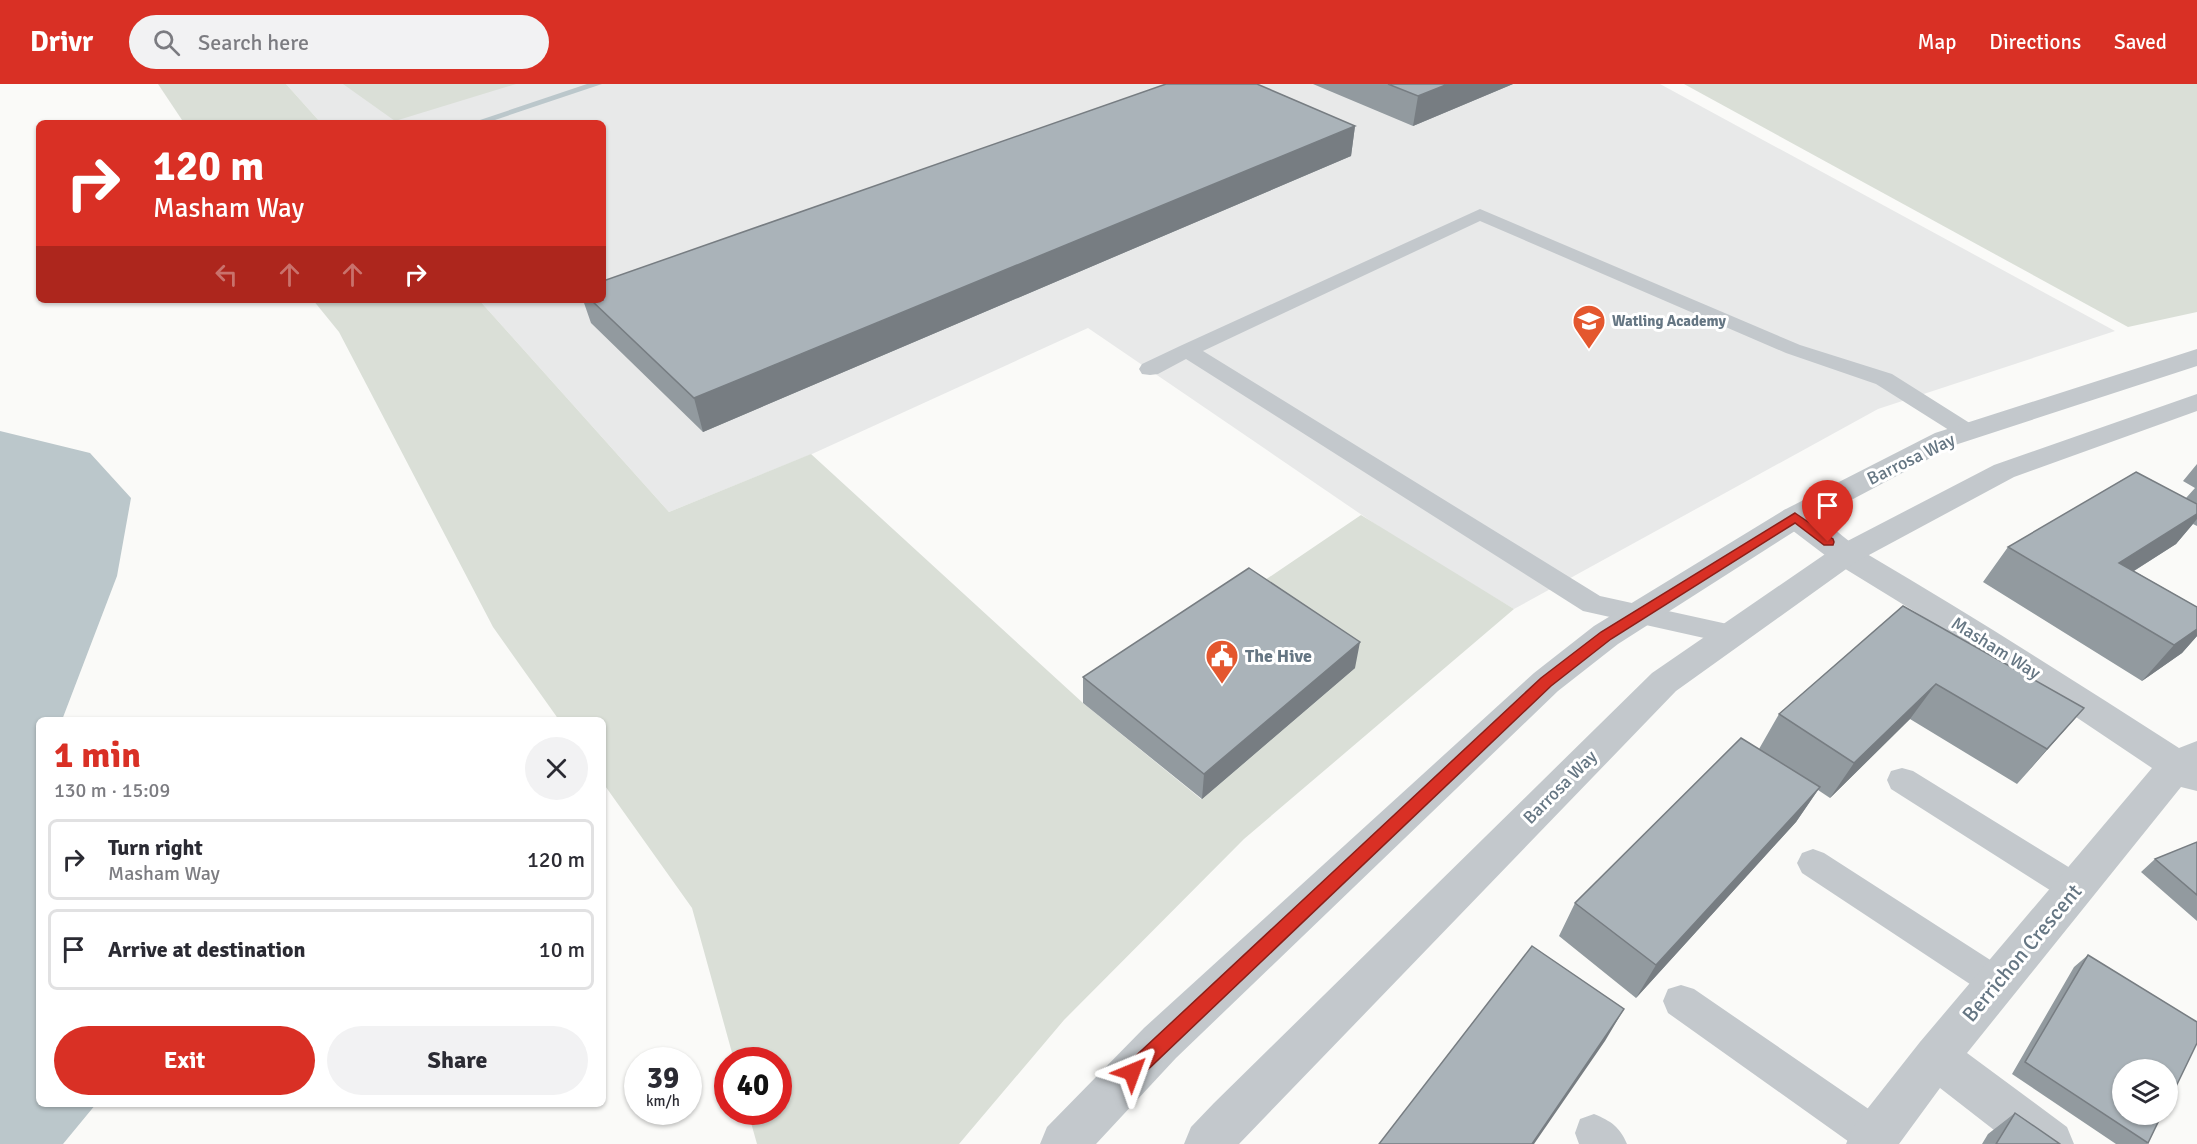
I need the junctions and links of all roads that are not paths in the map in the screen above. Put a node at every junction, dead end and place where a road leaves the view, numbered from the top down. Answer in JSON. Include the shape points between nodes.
{"nodes":[{"id":1,"x":1187,"y":350,"type":"junction"},
{"id":2,"x":2197,"y":357,"type":"edge"},
{"id":3,"x":1150,"y":369,"type":"dead end"},
{"id":4,"x":2197,"y":402,"type":"edge"},
{"id":5,"x":1968,"y":432,"type":"junction"},
{"id":6,"x":1795,"y":517,"type":"junction"},
{"id":7,"x":1845,"y":555,"type":"junction"},
{"id":8,"x":1639,"y":614,"type":"junction"},
{"id":9,"x":1731,"y":634,"type":"junction"},
{"id":10,"x":2190,"y":766,"type":"edge"},
{"id":11,"x":1902,"y":780,"type":"dead end"},
{"id":12,"x":1814,"y":863,"type":"dead end"},
{"id":13,"x":2076,"y":889,"type":"junction"},
{"id":14,"x":1997,"y":982,"type":"junction"},
{"id":15,"x":1681,"y":1001,"type":"dead end"},
{"id":16,"x":1936,"y":1057,"type":"junction"},
{"id":17,"x":1872,"y":1141,"type":"edge"},
{"id":18,"x":1066,"y":1143,"type":"edge"},
{"id":19,"x":1208,"y":1144,"type":"edge"},
{"id":20,"x":2050,"y":1144,"type":"edge"}],
"edges":[{"from":1,"to":3,"type":"lane"},
{"from":1,"to":5,"type":"lane","via":[[1480,214],[1793,349],[1884,379]]},
{"from":1,"to":8,"type":"lane","via":[[1592,604]]},
{"from":2,"to":5,"type":"street","name":"Barrosa Way"},
{"from":4,"to":7,"type":"street","name":"Barrosa Way","via":[[2004,471]]},
{"from":5,"to":6,"type":"street","name":"Barrosa Way"},
{"from":6,"to":7,"type":"street","name":"Masham Way"},
{"from":6,"to":8,"type":"street","name":"Barrosa Way"},
{"from":7,"to":9,"type":"street","name":"Barrosa Way"},
{"from":7,"to":10,"type":"street","name":"Masham Way"},
{"from":8,"to":9,"type":"lane"},
{"from":8,"to":18,"type":"street","name":"Barrosa Way","via":[[1546,682],[1155,1049]]},
{"from":9,"to":19,"type":"street","name":"Barrosa Way","via":[[1664,682]]},
{"from":10,"to":13,"type":"street","name":"Berrichon Crescent"},
{"from":11,"to":13,"type":"lane"},
{"from":12,"to":14,"type":"lane"},
{"from":13,"to":14,"type":"street","name":"Berrichon Crescent"},
{"from":14,"to":16,"type":"street","name":"Berrichon Crescent"},
{"from":15,"to":17,"type":"lane"},
{"from":16,"to":17,"type":"street","name":"Berrichon Crescent"},
{"from":16,"to":20,"type":"street"}]}
